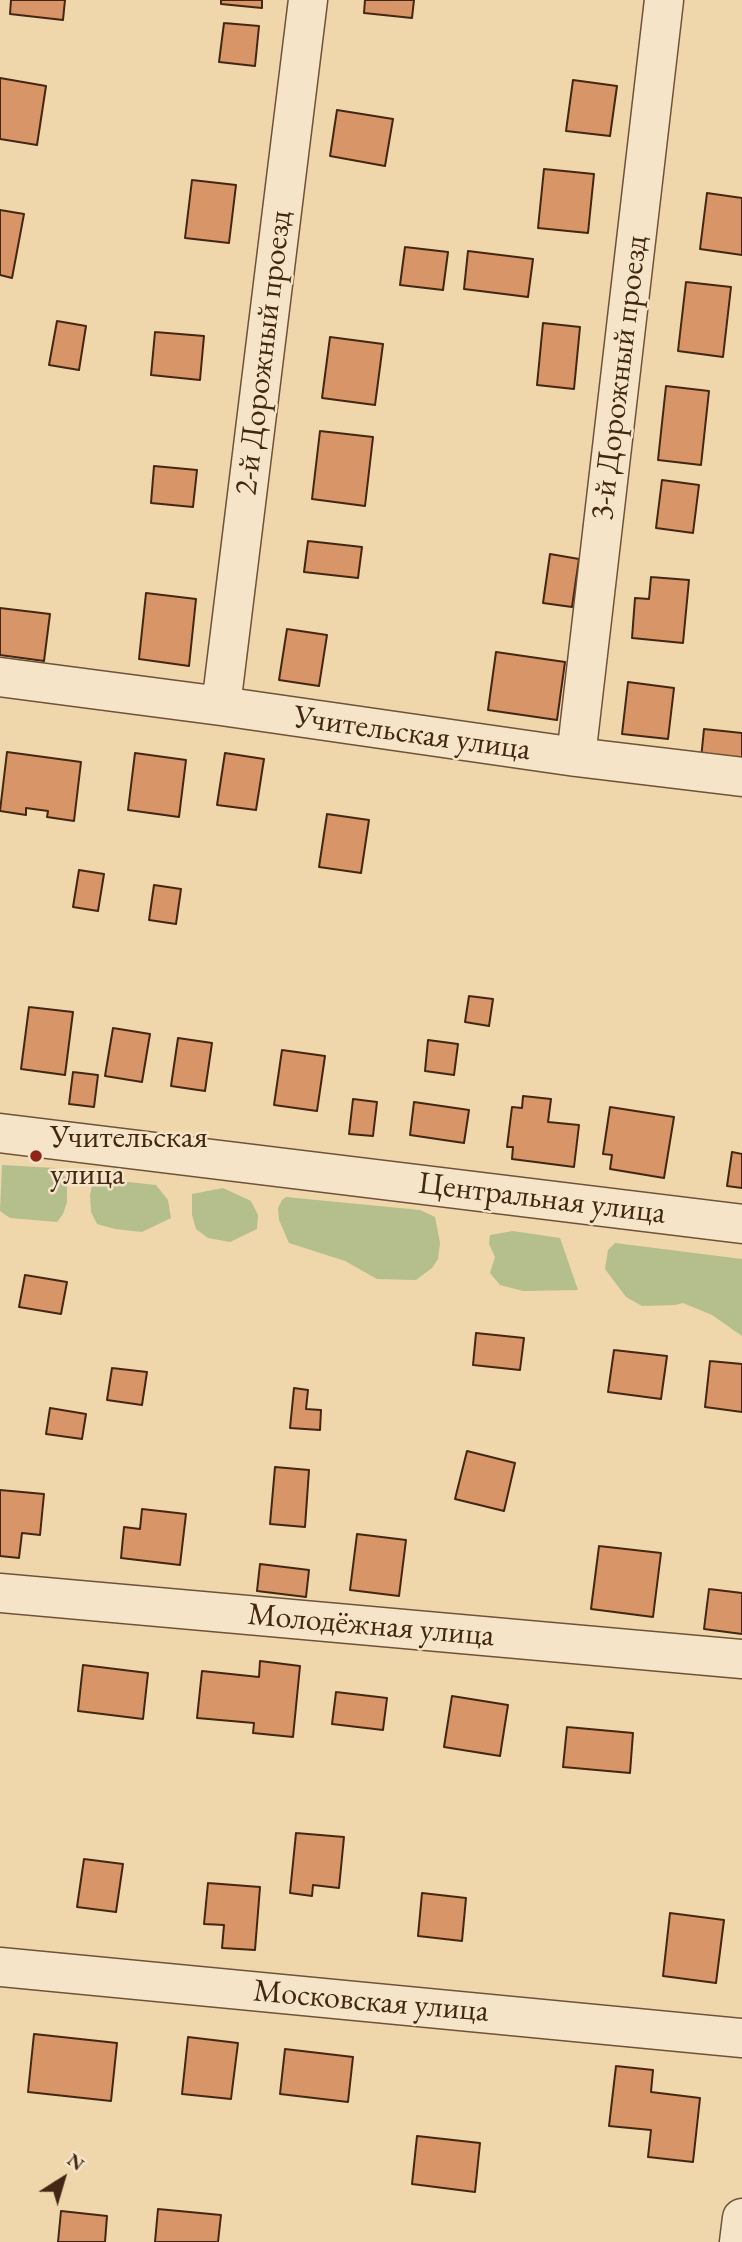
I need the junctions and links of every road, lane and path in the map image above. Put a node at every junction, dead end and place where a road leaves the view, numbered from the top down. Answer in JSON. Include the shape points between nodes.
{"nodes":[{"id":1,"x":308,"y":0,"type":"edge"},
{"id":2,"x":664,"y":0,"type":"edge"},
{"id":3,"x":0,"y":677,"type":"edge"},
{"id":4,"x":221,"y":706,"type":"junction"},
{"id":5,"x":576,"y":757,"type":"junction"},
{"id":6,"x":742,"y":777,"type":"edge"},
{"id":7,"x":0,"y":1133,"type":"edge"},
{"id":8,"x":742,"y":1224,"type":"edge"},
{"id":9,"x":0,"y":1593,"type":"edge"},
{"id":10,"x":742,"y":1659,"type":"edge"},
{"id":11,"x":0,"y":1967,"type":"edge"},
{"id":12,"x":742,"y":2038,"type":"edge"},
{"id":13,"x":742,"y":2218,"type":"edge"},
{"id":14,"x":739,"y":2242,"type":"edge"}],
"edges":[{"from":1,"to":4,"type":"street","name":"2-й Дорожный проезд"},
{"from":2,"to":5,"type":"street","name":"3-й Дорожный проезд"},
{"from":3,"to":4,"type":"street","name":"Учительская улица"},
{"from":4,"to":5,"type":"street","name":"Учительская улица"},
{"from":5,"to":6,"type":"street","name":"Учительская улица"},
{"from":7,"to":8,"type":"street","name":"Центральная улица"},
{"from":9,"to":10,"type":"street","name":"Молодёжная улица"},
{"from":11,"to":12,"type":"street","name":"Московская улица"},
{"from":13,"to":14,"type":"street"}]}
